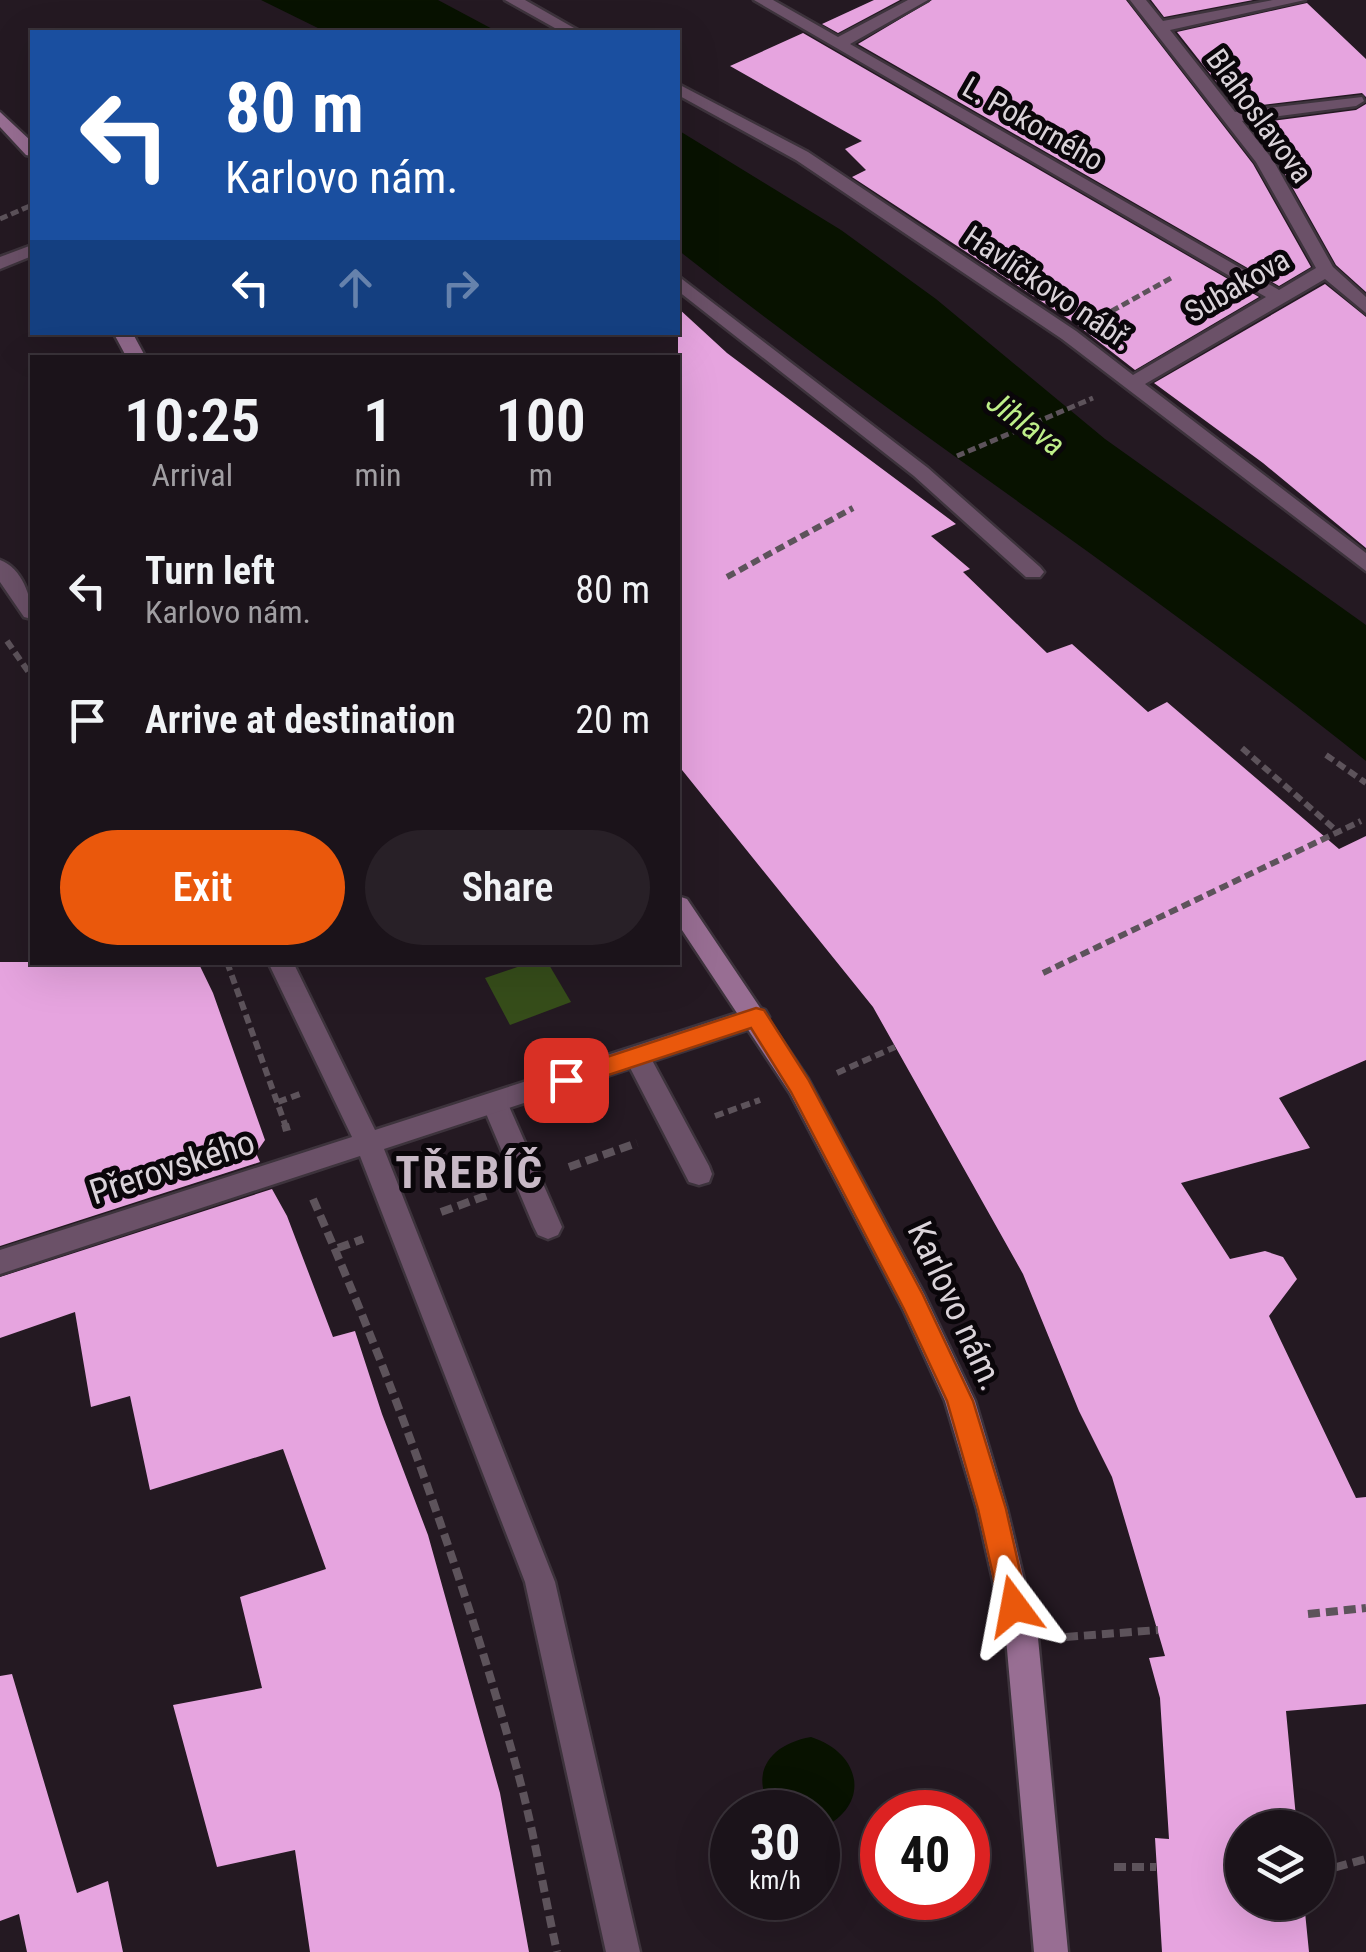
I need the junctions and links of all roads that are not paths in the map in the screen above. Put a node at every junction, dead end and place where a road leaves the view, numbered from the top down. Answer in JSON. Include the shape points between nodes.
{"nodes":[{"id":1,"x":513,"y":0,"type":"edge"},
{"id":2,"x":762,"y":0,"type":"edge"},
{"id":3,"x":920,"y":0,"type":"edge"},
{"id":4,"x":1138,"y":0,"type":"edge"},
{"id":5,"x":1297,"y":0,"type":"edge"},
{"id":6,"x":1158,"y":27,"type":"junction"},
{"id":7,"x":570,"y":30,"type":"edge"},
{"id":8,"x":841,"y":42,"type":"junction"},
{"id":9,"x":680,"y":90,"type":"edge"},
{"id":10,"x":1356,"y":101,"type":"dead end"},
{"id":11,"x":0,"y":117,"type":"edge"},
{"id":12,"x":1234,"y":117,"type":"junction"},
{"id":13,"x":30,"y":149,"type":"edge"},
{"id":14,"x":30,"y":251,"type":"edge"},
{"id":15,"x":0,"y":264,"type":"edge"},
{"id":16,"x":1326,"y":270,"type":"junction"},
{"id":17,"x":680,"y":284,"type":"edge"},
{"id":18,"x":1277,"y":296,"type":"junction"},
{"id":19,"x":1366,"y":307,"type":"edge"},
{"id":20,"x":1132,"y":382,"type":"junction"},
{"id":21,"x":1366,"y":564,"type":"edge"},
{"id":22,"x":0,"y":566,"type":"edge"},
{"id":23,"x":1033,"y":572,"type":"dead end"},
{"id":24,"x":30,"y":609,"type":"edge"},
{"id":25,"x":680,"y":908,"type":"edge"},
{"id":26,"x":281,"y":965,"type":"edge"},
{"id":27,"x":756,"y":1017,"type":"junction"},
{"id":28,"x":636,"y":1056,"type":"junction"},
{"id":29,"x":496,"y":1104,"type":"junction"},
{"id":30,"x":368,"y":1143,"type":"junction"},
{"id":31,"x":699,"y":1174,"type":"dead end"},
{"id":32,"x":548,"y":1227,"type":"dead end"},
{"id":33,"x":0,"y":1262,"type":"edge"},
{"id":34,"x":623,"y":1952,"type":"edge"},
{"id":35,"x":1052,"y":1952,"type":"edge"}],
"edges":[{"from":1,"to":7,"type":"street"},
{"from":2,"to":8,"type":"street","name":"L. Pokorného"},
{"from":3,"to":8,"type":"street"},
{"from":4,"to":6,"type":"street","name":"Blahoslavova"},
{"from":5,"to":6,"type":"street"},
{"from":6,"to":12,"type":"street","name":"Blahoslavova"},
{"from":8,"to":18,"type":"street","name":"L. Pokorného"},
{"from":9,"to":20,"type":"street","name":"Havlíčkovo nábř.","via":[[802,156]]},
{"from":10,"to":12,"type":"street"},
{"from":11,"to":13,"type":"street"},
{"from":12,"to":16,"type":"street","name":"Blahoslavova"},
{"from":14,"to":15,"type":"street"},
{"from":16,"to":18,"type":"street","name":"Subakova"},
{"from":16,"to":19,"type":"street","name":"Subakova"},
{"from":17,"to":23,"type":"street","via":[[921,472]]},
{"from":18,"to":20,"type":"street","name":"Subakova"},
{"from":20,"to":21,"type":"street","name":"Havlíčkovo nábř."},
{"from":22,"to":24,"type":"street"},
{"from":25,"to":27,"type":"street","name":"Karlovo nám."},
{"from":26,"to":30,"type":"street"},
{"from":27,"to":28,"type":"street"},
{"from":27,"to":35,"type":"street","name":"Karlovo nám.","via":[[799,1086],[960,1401],[1022,1638]]},
{"from":28,"to":29,"type":"street"},
{"from":28,"to":31,"type":"street"},
{"from":29,"to":30,"type":"street"},
{"from":29,"to":32,"type":"street"},
{"from":30,"to":33,"type":"street","name":"Přerovského"},
{"from":30,"to":34,"type":"street","via":[[540,1582]]}]}
